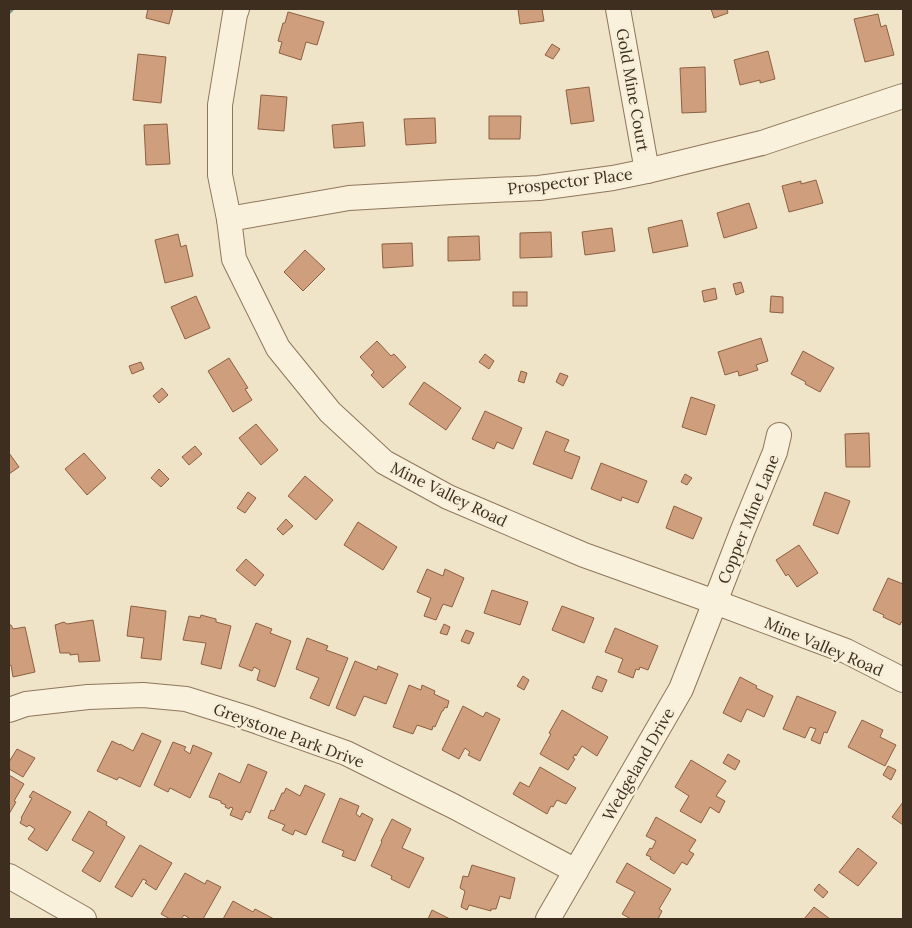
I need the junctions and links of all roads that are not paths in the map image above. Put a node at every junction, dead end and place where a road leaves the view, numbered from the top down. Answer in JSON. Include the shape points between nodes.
{"nodes":[{"id":1,"x":237,"y":9,"type":"edge"},
{"id":2,"x":618,"y":9,"type":"edge"},
{"id":3,"x":903,"y":96,"type":"edge"},
{"id":4,"x":648,"y":171,"type":"junction"},
{"id":5,"x":229,"y":219,"type":"junction"},
{"id":6,"x":779,"y":435,"type":"dead end"},
{"id":7,"x":715,"y":602,"type":"junction"},
{"id":8,"x":903,"y":680,"type":"edge"},
{"id":9,"x":9,"y":710,"type":"edge"},
{"id":10,"x":576,"y":871,"type":"junction"},
{"id":11,"x":9,"y":876,"type":"edge"},
{"id":12,"x":84,"y":919,"type":"edge"},
{"id":13,"x":548,"y":919,"type":"edge"}],
"edges":[{"from":1,"to":5,"type":"street","name":"Mine Valley Road","via":[[220,105],[220,175]]},
{"from":2,"to":4,"type":"street","name":"Gold Mine Court"},
{"from":3,"to":4,"type":"street","name":"Prospector Place","via":[[762,143]]},
{"from":4,"to":5,"type":"street","name":"Prospector Place","via":[[539,188],[349,198]]},
{"from":5,"to":7,"type":"street","name":"Mine Valley Road","via":[[234,259],[278,348],[330,412],[384,462],[448,497],[584,555]]},
{"from":6,"to":7,"type":"street","name":"Copper Mine Lane"},
{"from":7,"to":8,"type":"street","name":"Mine Valley Road","via":[[846,651]]},
{"from":7,"to":10,"type":"street","name":"Wedgeland Drive","via":[[681,689]]},
{"from":9,"to":10,"type":"street","name":"Greystone Park Drive","via":[[26,704],[88,698],[143,695],[186,699],[346,753]]},
{"from":10,"to":13,"type":"street","name":"Wedgeland Drive"},
{"from":11,"to":12,"type":"street"}]}
